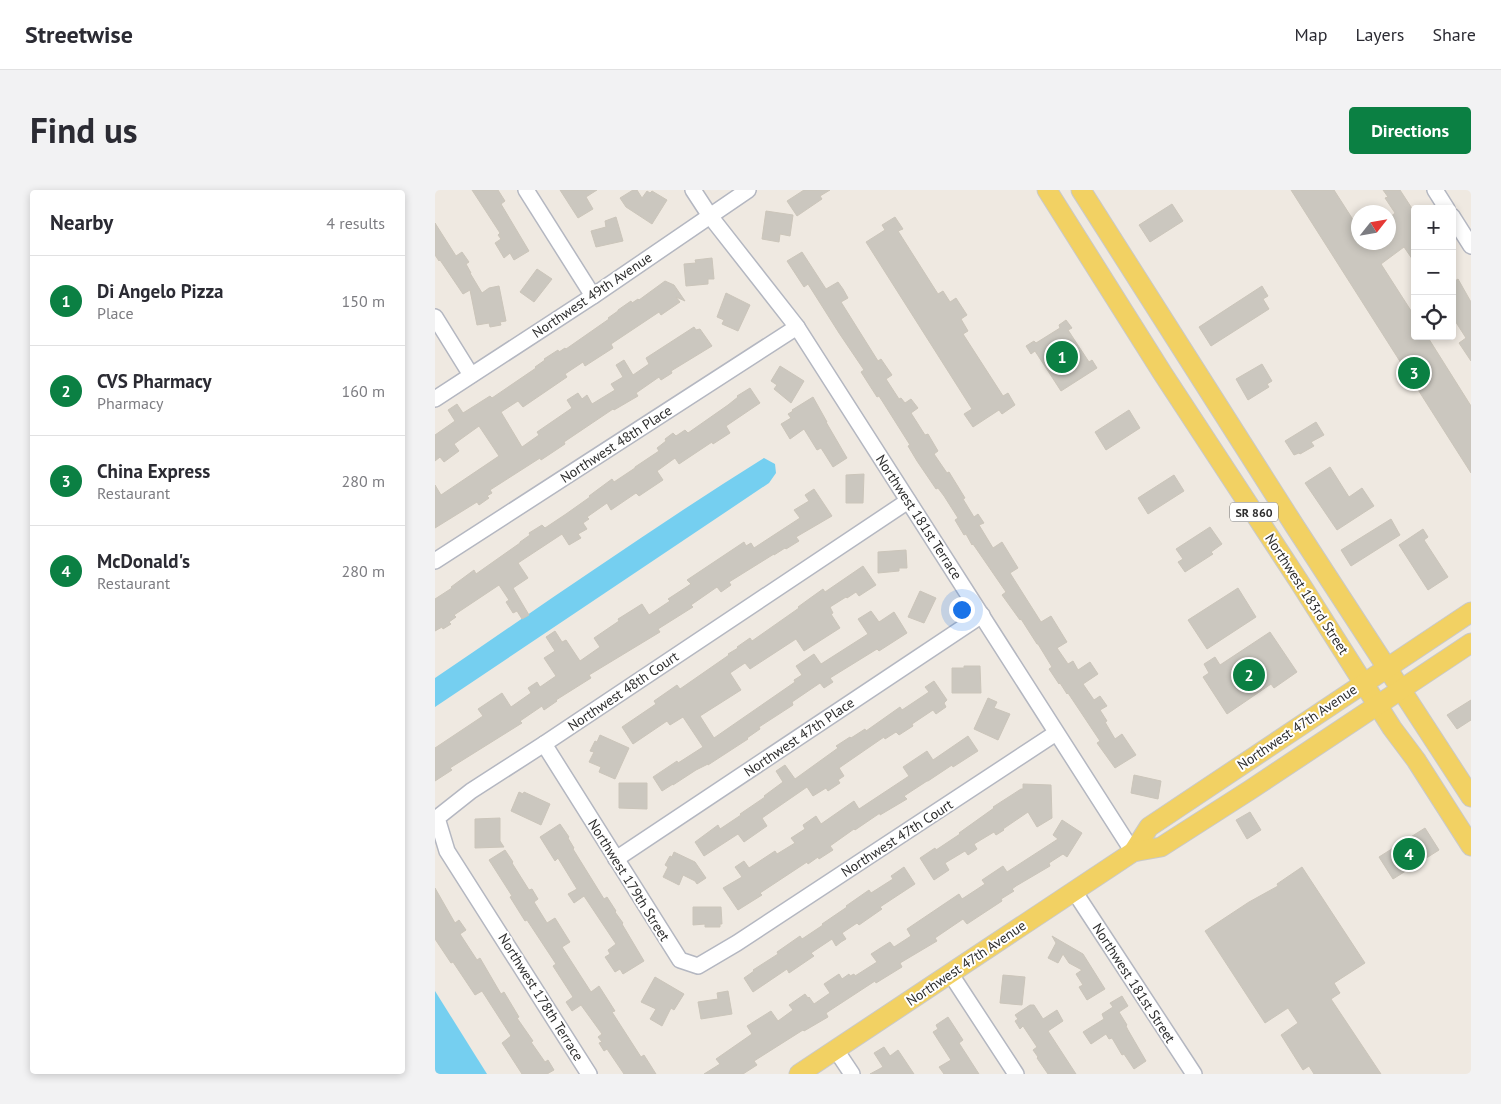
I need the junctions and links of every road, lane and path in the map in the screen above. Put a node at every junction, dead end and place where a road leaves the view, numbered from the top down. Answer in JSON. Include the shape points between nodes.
{"nodes":[{"id":1,"x":526,"y":190,"type":"edge"},
{"id":2,"x":693,"y":190,"type":"edge"},
{"id":3,"x":748,"y":190,"type":"edge"},
{"id":4,"x":1047,"y":190,"type":"edge"},
{"id":5,"x":1081,"y":190,"type":"edge"},
{"id":6,"x":1435,"y":190,"type":"edge"},
{"id":7,"x":1444,"y":205,"type":"edge"},
{"id":8,"x":710,"y":216,"type":"junction"},
{"id":9,"x":1456,"y":222,"type":"edge"},
{"id":10,"x":1471,"y":246,"type":"edge"},
{"id":11,"x":593,"y":296,"type":"junction"},
{"id":12,"x":435,"y":317,"type":"edge"},
{"id":13,"x":797,"y":327,"type":"junction"},
{"id":14,"x":1143,"y":342,"type":"junction"},
{"id":15,"x":1197,"y":374,"type":"junction"},
{"id":16,"x":471,"y":375,"type":"junction"},
{"id":17,"x":435,"y":399,"type":"edge"},
{"id":18,"x":1185,"y":407,"type":"junction"},
{"id":19,"x":1229,"y":423,"type":"junction"},
{"id":20,"x":908,"y":501,"type":"junction"},
{"id":21,"x":435,"y":561,"type":"edge"},
{"id":22,"x":1471,"y":612,"type":"edge"},
{"id":23,"x":982,"y":615,"type":"junction"},
{"id":24,"x":1471,"y":643,"type":"edge"},
{"id":25,"x":1386,"y":668,"type":"junction"},
{"id":26,"x":1363,"y":683,"type":"junction"},
{"id":27,"x":1401,"y":690,"type":"junction"},
{"id":28,"x":1378,"y":705,"type":"junction"},
{"id":29,"x":1056,"y":733,"type":"junction"},
{"id":30,"x":544,"y":744,"type":"junction"},
{"id":31,"x":1471,"y":798,"type":"edge"},
{"id":32,"x":1471,"y":846,"type":"edge"},
{"id":33,"x":1133,"y":852,"type":"junction"},
{"id":34,"x":616,"y":859,"type":"junction"},
{"id":35,"x":1074,"y":892,"type":"junction"},
{"id":36,"x":492,"y":920,"type":"joint"},
{"id":37,"x":737,"y":943,"type":"joint"},
{"id":38,"x":950,"y":974,"type":"junction"},
{"id":39,"x":836,"y":1050,"type":"junction"},
{"id":40,"x":589,"y":1074,"type":"edge"},
{"id":41,"x":799,"y":1074,"type":"edge"},
{"id":42,"x":852,"y":1074,"type":"edge"},
{"id":43,"x":1016,"y":1074,"type":"edge"},
{"id":44,"x":1194,"y":1074,"type":"edge"}],
"edges":[{"from":1,"to":11,"type":"street"},
{"from":2,"to":8,"type":"street","name":"Northwest 181st Terrace"},
{"from":3,"to":8,"type":"street","name":"Northwest 49th Avenue"},
{"from":4,"to":14,"type":"main road","name":"Northwest 183rd Street","number":"SR 860"},
{"from":5,"to":15,"type":"main road","name":"Northwest 183rd Street","number":"SR 860"},
{"from":6,"to":7,"type":"street"},
{"from":8,"to":11,"type":"street","name":"Northwest 49th Avenue"},
{"from":8,"to":13,"type":"street","name":"Northwest 181st Terrace"},
{"from":9,"to":10,"type":"street"},
{"from":11,"to":16,"type":"street","name":"Northwest 49th Avenue"},
{"from":12,"to":16,"type":"street"},
{"from":13,"to":20,"type":"street","name":"Northwest 181st Terrace"},
{"from":13,"to":21,"type":"street","name":"Northwest 48th Place"},
{"from":14,"to":15,"type":"main road","via":[[1176,366]]},
{"from":14,"to":18,"type":"main road","name":"Northwest 183rd Street","number":"SR 860"},
{"from":15,"to":19,"type":"main road","name":"Northwest 183rd Street","number":"SR 860"},
{"from":16,"to":17,"type":"street","name":"Northwest 49th Avenue"},
{"from":18,"to":19,"type":"main road","via":[[1207,407]]},
{"from":18,"to":26,"type":"main road","name":"Northwest 183rd Street","number":"SR 860"},
{"from":19,"to":25,"type":"main road","name":"Northwest 183rd Street","number":"SR 860"},
{"from":20,"to":23,"type":"street","name":"Northwest 181st Terrace"},
{"from":20,"to":30,"type":"street","name":"Northwest 48th Court"},
{"from":22,"to":25,"type":"main road","name":"Northwest 47th Avenue"},
{"from":23,"to":29,"type":"street","name":"Northwest 181st Terrace"},
{"from":23,"to":34,"type":"street","name":"Northwest 47th Place"},
{"from":24,"to":27,"type":"main road","name":"Northwest 47th Avenue"},
{"from":25,"to":26,"type":"main road","name":"Northwest 47th Avenue"},
{"from":25,"to":27,"type":"main road","name":"Northwest 183rd Street","number":"SR 860"},
{"from":26,"to":28,"type":"main road","name":"Northwest 183rd Street","number":"SR 860"},
{"from":26,"to":33,"type":"main road","name":"Northwest 47th Avenue","via":[[1149,827]]},
{"from":27,"to":28,"type":"main road","name":"Northwest 47th Avenue"},
{"from":27,"to":31,"type":"main road","name":"Northwest 183rd Street","number":"SR 860"},
{"from":28,"to":32,"type":"main road","name":"Northwest 183rd Street","number":"SR 860"},
{"from":28,"to":33,"type":"main road","name":"Northwest 47th Avenue","via":[[1161,847]]},
{"from":29,"to":33,"type":"street","name":"Northwest 181st Terrace"},
{"from":29,"to":37,"type":"street","name":"Northwest 47th Court"},
{"from":30,"to":34,"type":"street","name":"Northwest 179th Street"},
{"from":30,"to":36,"type":"street","name":"Northwest 48th Court","via":[[437,818],[447,851]]},
{"from":33,"to":35,"type":"main road","name":"Northwest 47th Avenue"},
{"from":34,"to":37,"type":"street","name":"Northwest 179th Street","via":[[680,960],[698,966]]},
{"from":35,"to":38,"type":"main road","name":"Northwest 47th Avenue"},
{"from":35,"to":44,"type":"street","name":"Northwest 181st Street"},
{"from":36,"to":40,"type":"street","name":"Northwest 178th Terrace"},
{"from":38,"to":39,"type":"main road","name":"Northwest 47th Avenue"},
{"from":38,"to":43,"type":"street"},
{"from":39,"to":41,"type":"main road","name":"Northwest 47th Avenue"},
{"from":39,"to":42,"type":"street"}]}
